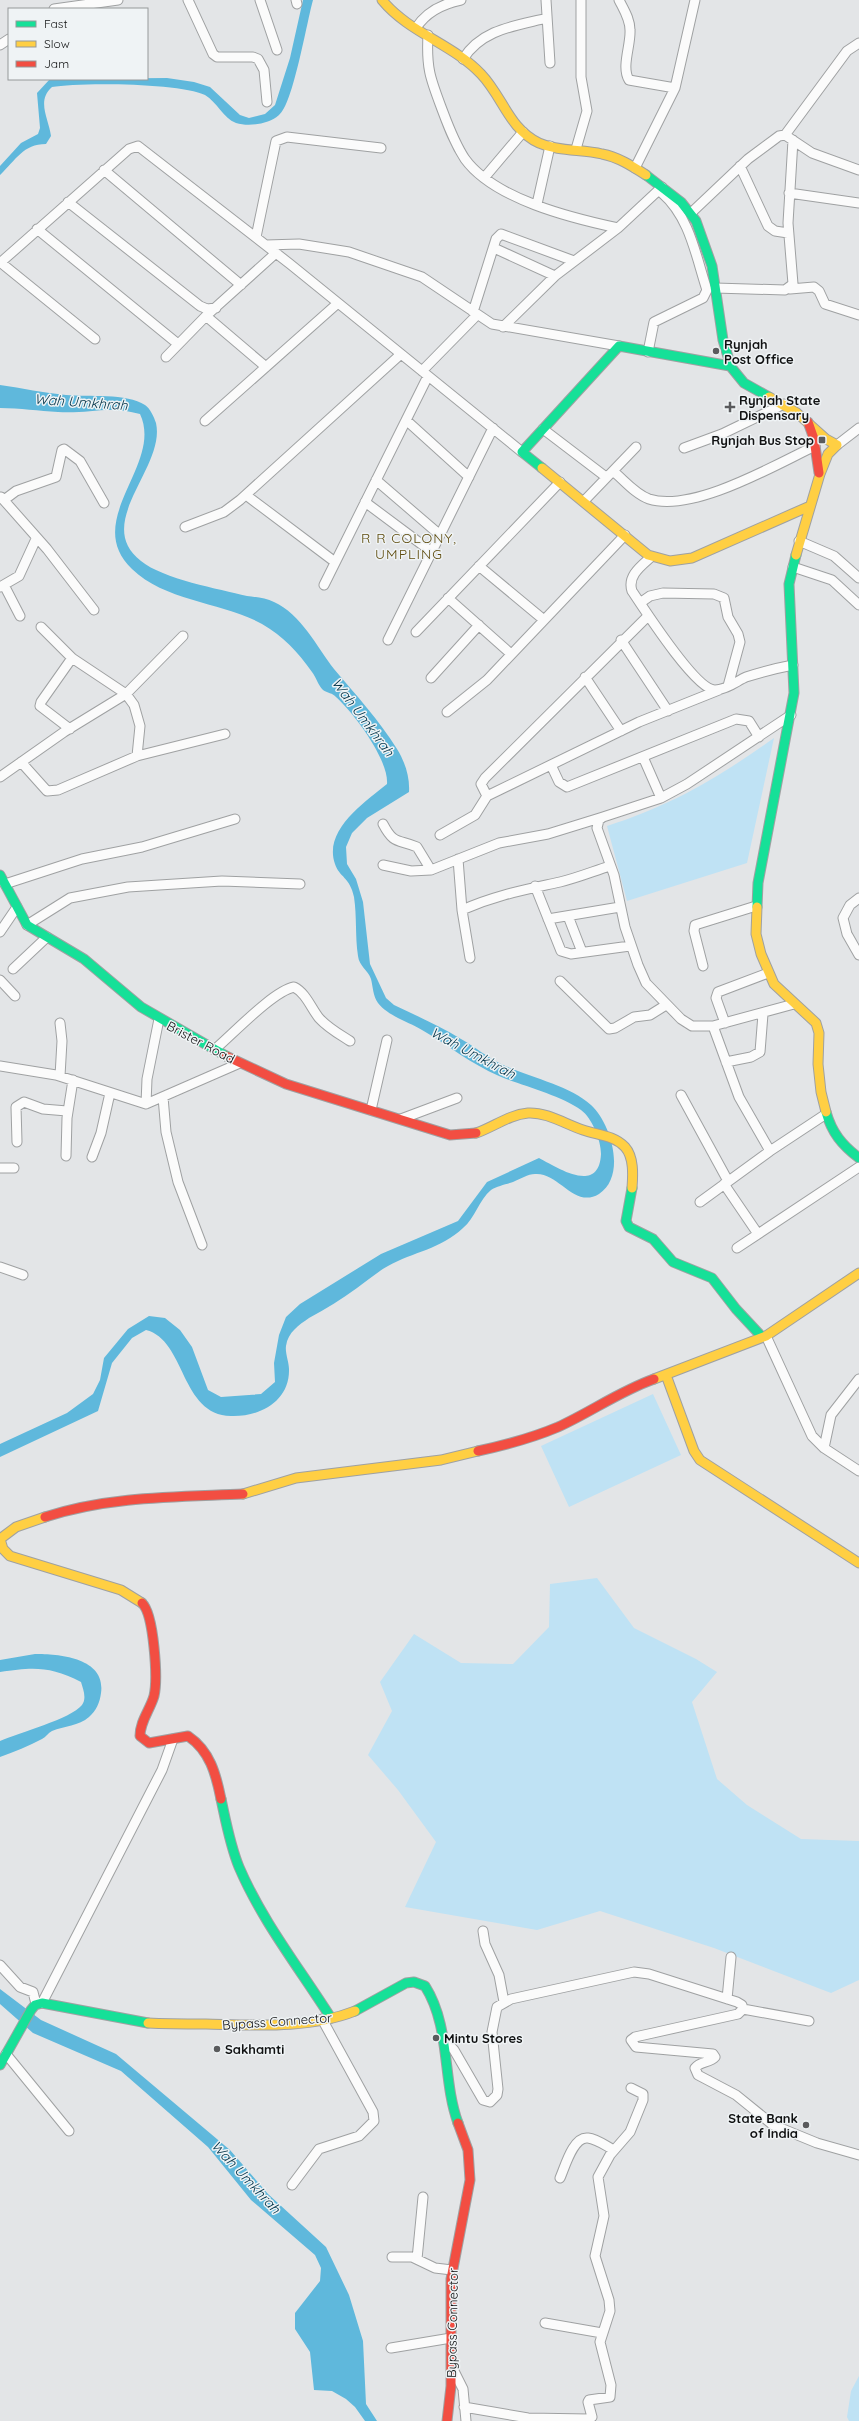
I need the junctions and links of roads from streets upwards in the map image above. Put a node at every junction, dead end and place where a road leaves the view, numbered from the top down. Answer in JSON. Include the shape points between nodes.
{"nodes":[{"id":1,"x":118,"y":0,"type":"edge"},
{"id":2,"x":188,"y":0,"type":"edge"},
{"id":3,"x":260,"y":0,"type":"edge"},
{"id":4,"x":382,"y":0,"type":"edge"},
{"id":5,"x":461,"y":0,"type":"edge"},
{"id":6,"x":546,"y":0,"type":"edge"},
{"id":7,"x":581,"y":0,"type":"edge"},
{"id":8,"x":619,"y":0,"type":"edge"},
{"id":9,"x":695,"y":0,"type":"edge"},
{"id":10,"x":61,"y":8,"type":"edge"},
{"id":11,"x":547,"y":18,"type":"junction"},
{"id":12,"x":416,"y":28,"type":"junction"},
{"id":13,"x":428,"y":36,"type":"junction"},
{"id":14,"x":859,"y":43,"type":"edge"},
{"id":15,"x":278,"y":50,"type":"dead end"},
{"id":16,"x":463,"y":59,"type":"junction"},
{"id":17,"x":550,"y":63,"type":"dead end"},
{"id":18,"x":675,"y":88,"type":"junction"},
{"id":19,"x":267,"y":102,"type":"dead end"},
{"id":20,"x":523,"y":132,"type":"junction"},
{"id":21,"x":789,"y":137,"type":"junction"},
{"id":22,"x":550,"y":146,"type":"junction"},
{"id":23,"x":381,"y":148,"type":"dead end"},
{"id":24,"x":576,"y":150,"type":"junction"},
{"id":25,"x":740,"y":166,"type":"junction"},
{"id":26,"x":635,"y":168,"type":"junction"},
{"id":27,"x":104,"y":170,"type":"junction"},
{"id":28,"x":859,"y":170,"type":"edge"},
{"id":29,"x":484,"y":178,"type":"junction"},
{"id":30,"x":660,"y":189,"type":"junction"},
{"id":31,"x":789,"y":193,"type":"junction"},
{"id":32,"x":68,"y":202,"type":"junction"},
{"id":33,"x":859,"y":203,"type":"edge"},
{"id":34,"x":537,"y":204,"type":"junction"},
{"id":35,"x":691,"y":213,"type":"junction"},
{"id":36,"x":618,"y":228,"type":"junction"},
{"id":37,"x":37,"y":229,"type":"junction"},
{"id":38,"x":788,"y":233,"type":"junction"},
{"id":39,"x":256,"y":237,"type":"junction"},
{"id":40,"x":266,"y":245,"type":"junction"},
{"id":41,"x":494,"y":248,"type":"junction"},
{"id":42,"x":276,"y":253,"type":"junction"},
{"id":43,"x":574,"y":261,"type":"junction"},
{"id":44,"x":0,"y":263,"type":"edge"},
{"id":45,"x":555,"y":276,"type":"junction"},
{"id":46,"x":241,"y":285,"type":"junction"},
{"id":47,"x":715,"y":288,"type":"junction"},
{"id":48,"x":790,"y":289,"type":"junction"},
{"id":49,"x":338,"y":303,"type":"junction"},
{"id":50,"x":216,"y":308,"type":"junction"},
{"id":51,"x":475,"y":314,"type":"junction"},
{"id":52,"x":859,"y":315,"type":"edge"},
{"id":53,"x":206,"y":316,"type":"junction"},
{"id":54,"x":503,"y":327,"type":"junction"},
{"id":55,"x":95,"y":339,"type":"dead end"},
{"id":56,"x":178,"y":344,"type":"junction"},
{"id":57,"x":619,"y":346,"type":"junction"},
{"id":58,"x":648,"y":352,"type":"junction"},
{"id":59,"x":401,"y":354,"type":"junction"},
{"id":60,"x":166,"y":356,"type":"dead end"},
{"id":61,"x":730,"y":366,"type":"junction"},
{"id":62,"x":266,"y":367,"type":"junction"},
{"id":63,"x":425,"y":374,"type":"junction"},
{"id":64,"x":784,"y":404,"type":"junction"},
{"id":65,"x":406,"y":420,"type":"junction"},
{"id":66,"x":807,"y":420,"type":"junction"},
{"id":67,"x":206,"y":421,"type":"dead end"},
{"id":68,"x":493,"y":428,"type":"junction"},
{"id":69,"x":859,"y":428,"type":"edge"},
{"id":70,"x":543,"y":429,"type":"junction"},
{"id":71,"x":837,"y":444,"type":"junction"},
{"id":72,"x":815,"y":446,"type":"junction"},
{"id":73,"x":636,"y":447,"type":"dead end"},
{"id":74,"x":684,"y":448,"type":"dead end"},
{"id":75,"x":522,"y":452,"type":"junction"},
{"id":76,"x":610,"y":474,"type":"junction"},
{"id":77,"x":820,"y":474,"type":"junction"},
{"id":78,"x":469,"y":477,"type":"junction"},
{"id":79,"x":376,"y":480,"type":"junction"},
{"id":80,"x":560,"y":482,"type":"junction"},
{"id":81,"x":246,"y":495,"type":"junction"},
{"id":82,"x":1,"y":498,"type":"edge"},
{"id":83,"x":584,"y":501,"type":"junction"},
{"id":84,"x":365,"y":502,"type":"junction"},
{"id":85,"x":104,"y":503,"type":"dead end"},
{"id":86,"x":810,"y":506,"type":"junction"},
{"id":87,"x":185,"y":527,"type":"dead end"},
{"id":88,"x":440,"y":535,"type":"junction"},
{"id":89,"x":625,"y":535,"type":"junction"},
{"id":90,"x":36,"y":538,"type":"junction"},
{"id":91,"x":799,"y":541,"type":"junction"},
{"id":92,"x":432,"y":552,"type":"junction"},
{"id":93,"x":651,"y":557,"type":"junction"},
{"id":94,"x":335,"y":562,"type":"junction"},
{"id":95,"x":479,"y":566,"type":"junction"},
{"id":96,"x":793,"y":567,"type":"junction"},
{"id":97,"x":859,"y":576,"type":"edge"},
{"id":98,"x":324,"y":585,"type":"dead end"},
{"id":99,"x":2,"y":586,"type":"edge"},
{"id":100,"x":448,"y":598,"type":"junction"},
{"id":101,"x":640,"y":603,"type":"junction"},
{"id":102,"x":859,"y":605,"type":"edge"},
{"id":103,"x":94,"y":610,"type":"dead end"},
{"id":104,"x":20,"y":616,"type":"dead end"},
{"id":105,"x":648,"y":616,"type":"junction"},
{"id":106,"x":544,"y":620,"type":"junction"},
{"id":107,"x":479,"y":625,"type":"junction"},
{"id":108,"x":41,"y":627,"type":"dead end"},
{"id":109,"x":416,"y":632,"type":"dead end"},
{"id":110,"x":183,"y":636,"type":"dead end"},
{"id":111,"x":388,"y":640,"type":"dead end"},
{"id":112,"x":621,"y":640,"type":"junction"},
{"id":113,"x":511,"y":654,"type":"junction"},
{"id":114,"x":72,"y":658,"type":"junction"},
{"id":115,"x":793,"y":665,"type":"junction"},
{"id":116,"x":585,"y":677,"type":"junction"},
{"id":117,"x":431,"y":678,"type":"dead end"},
{"id":118,"x":728,"y":686,"type":"junction"},
{"id":119,"x":719,"y":690,"type":"junction"},
{"id":120,"x":126,"y":694,"type":"junction"},
{"id":121,"x":668,"y":711,"type":"junction"},
{"id":122,"x":447,"y":712,"type":"dead end"},
{"id":123,"x":791,"y":715,"type":"junction"},
{"id":124,"x":70,"y":729,"type":"junction"},
{"id":125,"x":622,"y":731,"type":"junction"},
{"id":126,"x":225,"y":734,"type":"dead end"},
{"id":127,"x":760,"y":737,"type":"junction"},
{"id":128,"x":137,"y":756,"type":"junction"},
{"id":129,"x":643,"y":757,"type":"junction"},
{"id":130,"x":21,"y":762,"type":"junction"},
{"id":131,"x":551,"y":764,"type":"junction"},
{"id":132,"x":0,"y":777,"type":"edge"},
{"id":133,"x":487,"y":796,"type":"junction"},
{"id":134,"x":661,"y":798,"type":"junction"},
{"id":135,"x":603,"y":817,"type":"junction"},
{"id":136,"x":234,"y":819,"type":"dead end"},
{"id":137,"x":383,"y":824,"type":"dead end"},
{"id":138,"x":440,"y":835,"type":"dead end"},
{"id":139,"x":458,"y":859,"type":"junction"},
{"id":140,"x":383,"y":865,"type":"dead end"},
{"id":141,"x":610,"y":866,"type":"junction"},
{"id":142,"x":432,"y":870,"type":"junction"},
{"id":143,"x":0,"y":875,"type":"edge"},
{"id":144,"x":5,"y":884,"type":"junction"},
{"id":145,"x":300,"y":884,"type":"dead end"},
{"id":146,"x":535,"y":886,"type":"junction"},
{"id":147,"x":859,"y":898,"type":"edge"},
{"id":148,"x":756,"y":906,"type":"junction"},
{"id":149,"x":17,"y":907,"type":"junction"},
{"id":150,"x":620,"y":907,"type":"junction"},
{"id":151,"x":462,"y":910,"type":"junction"},
{"id":152,"x":568,"y":916,"type":"junction"},
{"id":153,"x":548,"y":919,"type":"junction"},
{"id":154,"x":27,"y":925,"type":"junction"},
{"id":155,"x":0,"y":932,"type":"edge"},
{"id":156,"x":47,"y":937,"type":"junction"},
{"id":157,"x":630,"y":946,"type":"junction"},
{"id":158,"x":582,"y":952,"type":"junction"},
{"id":159,"x":859,"y":955,"type":"edge"},
{"id":160,"x":470,"y":958,"type":"dead end"},
{"id":161,"x":703,"y":966,"type":"dead end"},
{"id":162,"x":13,"y":970,"type":"dead end"},
{"id":163,"x":768,"y":973,"type":"junction"},
{"id":164,"x":0,"y":980,"type":"edge"},
{"id":165,"x":560,"y":981,"type":"dead end"},
{"id":166,"x":15,"y":996,"type":"dead end"},
{"id":167,"x":794,"y":1004,"type":"junction"},
{"id":168,"x":666,"y":1005,"type":"junction"},
{"id":169,"x":763,"y":1014,"type":"junction"},
{"id":170,"x":159,"y":1019,"type":"junction"},
{"id":171,"x":60,"y":1023,"type":"dead end"},
{"id":172,"x":725,"y":1023,"type":"junction"},
{"id":173,"x":713,"y":1026,"type":"junction"},
{"id":174,"x":387,"y":1040,"type":"dead end"},
{"id":175,"x":350,"y":1041,"type":"dead end"},
{"id":176,"x":214,"y":1050,"type":"junction"},
{"id":177,"x":726,"y":1062,"type":"junction"},
{"id":178,"x":240,"y":1063,"type":"junction"},
{"id":179,"x":0,"y":1066,"type":"edge"},
{"id":180,"x":60,"y":1076,"type":"junction"},
{"id":181,"x":73,"y":1080,"type":"junction"},
{"id":182,"x":110,"y":1093,"type":"junction"},
{"id":183,"x":681,"y":1095,"type":"dead end"},
{"id":184,"x":163,"y":1097,"type":"junction"},
{"id":185,"x":457,"y":1098,"type":"dead end"},
{"id":186,"x":146,"y":1104,"type":"junction"},
{"id":187,"x":371,"y":1110,"type":"junction"},
{"id":188,"x":67,"y":1111,"type":"junction"},
{"id":189,"x":826,"y":1114,"type":"junction"},
{"id":190,"x":401,"y":1119,"type":"junction"},
{"id":191,"x":17,"y":1142,"type":"dead end"},
{"id":192,"x":770,"y":1151,"type":"junction"},
{"id":193,"x":66,"y":1156,"type":"dead end"},
{"id":194,"x":92,"y":1157,"type":"dead end"},
{"id":195,"x":859,"y":1158,"type":"edge"},
{"id":196,"x":859,"y":1167,"type":"edge"},
{"id":197,"x":0,"y":1168,"type":"edge"},
{"id":198,"x":14,"y":1168,"type":"dead end"},
{"id":199,"x":726,"y":1183,"type":"junction"},
{"id":200,"x":700,"y":1202,"type":"dead end"},
{"id":201,"x":758,"y":1234,"type":"junction"},
{"id":202,"x":202,"y":1245,"type":"dead end"},
{"id":203,"x":737,"y":1248,"type":"dead end"},
{"id":204,"x":0,"y":1267,"type":"edge"},
{"id":205,"x":859,"y":1273,"type":"edge"},
{"id":206,"x":23,"y":1274,"type":"dead end"},
{"id":207,"x":764,"y":1337,"type":"junction"},
{"id":208,"x":666,"y":1376,"type":"junction"},
{"id":209,"x":859,"y":1379,"type":"edge"},
{"id":210,"x":824,"y":1448,"type":"junction"},
{"id":211,"x":859,"y":1471,"type":"edge"},
{"id":212,"x":859,"y":1563,"type":"edge"},
{"id":213,"x":173,"y":1739,"type":"junction"},
{"id":214,"x":483,"y":1931,"type":"dead end"},
{"id":215,"x":732,"y":1957,"type":"dead end"},
{"id":216,"x":0,"y":1965,"type":"edge"},
{"id":217,"x":727,"y":1999,"type":"junction"},
{"id":218,"x":504,"y":2002,"type":"junction"},
{"id":219,"x":37,"y":2006,"type":"junction"},
{"id":220,"x":743,"y":2009,"type":"junction"},
{"id":221,"x":327,"y":2019,"type":"junction"},
{"id":222,"x":809,"y":2021,"type":"dead end"},
{"id":223,"x":441,"y":2036,"type":"junction"},
{"id":224,"x":6,"y":2054,"type":"junction"},
{"id":225,"x":0,"y":2065,"type":"edge"},
{"id":226,"x":631,"y":2088,"type":"dead end"},
{"id":227,"x":69,"y":2132,"type":"dead end"},
{"id":228,"x":614,"y":2150,"type":"junction"},
{"id":229,"x":859,"y":2155,"type":"edge"},
{"id":230,"x":560,"y":2178,"type":"dead end"},
{"id":231,"x":292,"y":2185,"type":"dead end"},
{"id":232,"x":423,"y":2197,"type":"dead end"},
{"id":233,"x":392,"y":2257,"type":"dead end"},
{"id":234,"x":418,"y":2260,"type":"junction"},
{"id":235,"x":452,"y":2270,"type":"junction"},
{"id":236,"x":545,"y":2323,"type":"dead end"},
{"id":237,"x":602,"y":2333,"type":"junction"},
{"id":238,"x":452,"y":2338,"type":"junction"},
{"id":239,"x":391,"y":2348,"type":"dead end"},
{"id":240,"x":452,"y":2368,"type":"junction"},
{"id":241,"x":464,"y":2407,"type":"junction"},
{"id":242,"x":446,"y":2421,"type":"edge"},
{"id":243,"x":466,"y":2421,"type":"edge"}],
"edges":[{"from":1,"to":10,"type":"street"},
{"from":2,"to":19,"type":"street","via":[[217,58],[258,59],[264,70]]},
{"from":3,"to":15,"type":"street"},
{"from":4,"to":12,"type":"street","via":[[389,9]]},
{"from":5,"to":12,"type":"street","via":[[437,8],[421,20]]},
{"from":6,"to":11,"type":"street"},
{"from":7,"to":24,"type":"street","via":[[581,77],[587,111]]},
{"from":8,"to":18,"type":"street","via":[[630,30],[626,77],[633,82]]},
{"from":9,"to":18,"type":"street"},
{"from":11,"to":16,"type":"street","via":[[486,36],[474,44]]},
{"from":11,"to":17,"type":"street"},
{"from":12,"to":13,"type":"street"},
{"from":13,"to":16,"type":"street"},
{"from":13,"to":29,"type":"street","via":[[427,68],[452,134],[466,159]]},
{"from":14,"to":21,"type":"street","via":[[846,51]]},
{"from":16,"to":20,"type":"street","via":[[483,76],[510,121]]},
{"from":18,"to":26,"type":"street"},
{"from":20,"to":22,"type":"street","via":[[539,143]]},
{"from":20,"to":29,"type":"street"},
{"from":21,"to":25,"type":"street","via":[[780,136]]},
{"from":21,"to":28,"type":"street","via":[[812,153]]},
{"from":21,"to":31,"type":"street"},
{"from":22,"to":24,"type":"street"},
{"from":22,"to":34,"type":"street"},
{"from":23,"to":39,"type":"street","via":[[287,137],[276,141]]},
{"from":24,"to":26,"type":"street","via":[[605,154],[621,159]]},
{"from":25,"to":35,"type":"street"},
{"from":25,"to":38,"type":"street","via":[[768,226],[775,231]]},
{"from":26,"to":30,"type":"street"},
{"from":27,"to":32,"type":"street"},
{"from":27,"to":39,"type":"street","via":[[129,149],[138,146]]},
{"from":27,"to":46,"type":"street"},
{"from":29,"to":34,"type":"street","via":[[501,190]]},
{"from":30,"to":35,"type":"street","via":[[678,199]]},
{"from":30,"to":36,"type":"street"},
{"from":30,"to":58,"type":"street","via":[[675,206],[685,223],[707,290],[704,298],[654,322]]},
{"from":31,"to":33,"type":"street"},
{"from":31,"to":38,"type":"street"},
{"from":32,"to":37,"type":"street"},
{"from":32,"to":50,"type":"street","via":[[200,306],[207,309]]},
{"from":34,"to":36,"type":"street"},
{"from":35,"to":47,"type":"street","via":[[703,236]]},
{"from":36,"to":43,"type":"street"},
{"from":37,"to":44,"type":"street"},
{"from":37,"to":56,"type":"street"},
{"from":38,"to":48,"type":"street","via":[[793,279]]},
{"from":39,"to":40,"type":"street"},
{"from":40,"to":42,"type":"street"},
{"from":40,"to":51,"type":"street","via":[[299,244],[327,247],[407,270],[432,282]]},
{"from":41,"to":43,"type":"street","via":[[498,236],[505,234]]},
{"from":41,"to":45,"type":"street"},
{"from":41,"to":51,"type":"street"},
{"from":42,"to":46,"type":"street"},
{"from":42,"to":49,"type":"street"},
{"from":43,"to":45,"type":"street"},
{"from":44,"to":55,"type":"street"},
{"from":45,"to":54,"type":"street"},
{"from":46,"to":50,"type":"street"},
{"from":47,"to":48,"type":"street"},
{"from":47,"to":61,"type":"street"},
{"from":48,"to":52,"type":"street","via":[[814,287],[819,291],[825,304]]},
{"from":49,"to":59,"type":"street"},
{"from":49,"to":62,"type":"street"},
{"from":50,"to":53,"type":"street"},
{"from":51,"to":54,"type":"street"},
{"from":51,"to":63,"type":"street"},
{"from":53,"to":56,"type":"street"},
{"from":53,"to":62,"type":"street"},
{"from":54,"to":57,"type":"street"},
{"from":56,"to":60,"type":"street"},
{"from":57,"to":58,"type":"street"},
{"from":57,"to":70,"type":"street"},
{"from":58,"to":61,"type":"street"},
{"from":59,"to":63,"type":"street"},
{"from":59,"to":81,"type":"street"},
{"from":61,"to":64,"type":"street","via":[[746,385]]},
{"from":62,"to":67,"type":"street"},
{"from":63,"to":65,"type":"street"},
{"from":63,"to":68,"type":"street"},
{"from":64,"to":66,"type":"street"},
{"from":64,"to":74,"type":"street","via":[[708,441]]},
{"from":65,"to":78,"type":"street"},
{"from":65,"to":79,"type":"street"},
{"from":66,"to":71,"type":"street","via":[[827,440]]},
{"from":66,"to":72,"type":"street"},
{"from":68,"to":75,"type":"street"},
{"from":68,"to":78,"type":"street"},
{"from":69,"to":71,"type":"street"},
{"from":70,"to":75,"type":"street"},
{"from":70,"to":76,"type":"street"},
{"from":71,"to":77,"type":"street","via":[[828,454]]},
{"from":72,"to":76,"type":"street","via":[[723,489],[690,498],[650,499]]},
{"from":72,"to":77,"type":"street"},
{"from":73,"to":76,"type":"street"},
{"from":75,"to":80,"type":"street"},
{"from":76,"to":83,"type":"street"},
{"from":77,"to":86,"type":"street"},
{"from":78,"to":88,"type":"street"},
{"from":79,"to":84,"type":"street"},
{"from":79,"to":88,"type":"street"},
{"from":80,"to":83,"type":"street"},
{"from":80,"to":95,"type":"street"},
{"from":81,"to":87,"type":"street","via":[[224,512]]},
{"from":81,"to":94,"type":"street"},
{"from":82,"to":85,"type":"street","via":[[56,477],[64,449],[80,461]]},
{"from":82,"to":90,"type":"street"},
{"from":83,"to":89,"type":"street"},
{"from":84,"to":92,"type":"street"},
{"from":84,"to":94,"type":"street"},
{"from":86,"to":91,"type":"street"},
{"from":86,"to":93,"type":"street","via":[[692,558],[673,562]]},
{"from":88,"to":92,"type":"street"},
{"from":89,"to":93,"type":"street"},
{"from":89,"to":106,"type":"street"},
{"from":90,"to":99,"type":"street","via":[[19,576]]},
{"from":90,"to":103,"type":"street"},
{"from":91,"to":96,"type":"street"},
{"from":91,"to":97,"type":"street","via":[[834,556]]},
{"from":92,"to":111,"type":"street"},
{"from":93,"to":101,"type":"street","via":[[631,580],[632,591]]},
{"from":94,"to":98,"type":"street"},
{"from":95,"to":100,"type":"street"},
{"from":95,"to":106,"type":"street"},
{"from":96,"to":102,"type":"street","via":[[832,580]]},
{"from":96,"to":115,"type":"street","via":[[789,600]]},
{"from":99,"to":104,"type":"street"},
{"from":100,"to":107,"type":"street"},
{"from":100,"to":109,"type":"street"},
{"from":101,"to":105,"type":"street"},
{"from":101,"to":118,"type":"street","via":[[650,596],[663,593],[714,594],[724,598],[728,617],[740,642]]},
{"from":105,"to":112,"type":"street"},
{"from":105,"to":119,"type":"street","via":[[698,680],[708,688]]},
{"from":106,"to":113,"type":"street"},
{"from":107,"to":113,"type":"street"},
{"from":107,"to":117,"type":"street"},
{"from":108,"to":114,"type":"street"},
{"from":110,"to":120,"type":"street"},
{"from":112,"to":116,"type":"street"},
{"from":112,"to":121,"type":"street"},
{"from":113,"to":122,"type":"street","via":[[478,689]]},
{"from":114,"to":120,"type":"street"},
{"from":114,"to":124,"type":"street","via":[[40,706]]},
{"from":115,"to":118,"type":"street","via":[[774,668]]},
{"from":115,"to":123,"type":"street"},
{"from":116,"to":125,"type":"street"},
{"from":116,"to":133,"type":"street","via":[[485,778],[481,784]]},
{"from":118,"to":119,"type":"street"},
{"from":119,"to":121,"type":"street"},
{"from":120,"to":124,"type":"street"},
{"from":120,"to":128,"type":"street","via":[[138,714],[140,726]]},
{"from":121,"to":125,"type":"street"},
{"from":123,"to":127,"type":"street"},
{"from":123,"to":148,"type":"street","via":[[774,793]]},
{"from":124,"to":130,"type":"street"},
{"from":125,"to":131,"type":"street"},
{"from":126,"to":128,"type":"street"},
{"from":127,"to":129,"type":"street","via":[[749,721],[736,719]]},
{"from":127,"to":134,"type":"street","via":[[712,769]]},
{"from":128,"to":130,"type":"street","via":[[58,790],[47,791]]},
{"from":129,"to":131,"type":"street","via":[[567,787],[559,782]]},
{"from":129,"to":134,"type":"street"},
{"from":130,"to":132,"type":"street"},
{"from":131,"to":133,"type":"street"},
{"from":133,"to":138,"type":"street","via":[[475,815]]},
{"from":134,"to":135,"type":"street"},
{"from":135,"to":139,"type":"street","via":[[548,834],[499,843]]},
{"from":135,"to":141,"type":"street","via":[[599,820],[597,828]]},
{"from":136,"to":144,"type":"street","via":[[142,847],[82,859]]},
{"from":137,"to":142,"type":"street","via":[[396,842],[417,847]]},
{"from":139,"to":142,"type":"street"},
{"from":139,"to":151,"type":"street"},
{"from":140,"to":142,"type":"street","via":[[411,871]]},
{"from":141,"to":146,"type":"street","via":[[561,882]]},
{"from":141,"to":150,"type":"street"},
{"from":143,"to":144,"type":"street","name":"Brister Road"},
{"from":144,"to":149,"type":"street","name":"Brister Road"},
{"from":145,"to":154,"type":"street","via":[[222,880],[128,887],[70,898]]},
{"from":146,"to":151,"type":"street","via":[[493,897]]},
{"from":146,"to":153,"type":"street"},
{"from":147,"to":159,"type":"street","via":[[850,905],[843,918],[844,926]]},
{"from":148,"to":161,"type":"street","via":[[696,925],[694,931]]},
{"from":148,"to":163,"type":"street","via":[[756,934]]},
{"from":149,"to":154,"type":"street","name":"Brister Road"},
{"from":149,"to":155,"type":"street"},
{"from":150,"to":152,"type":"street"},
{"from":150,"to":157,"type":"street"},
{"from":151,"to":160,"type":"street"},
{"from":152,"to":153,"type":"street"},
{"from":152,"to":158,"type":"street"},
{"from":153,"to":158,"type":"street","via":[[561,951],[571,954]]},
{"from":154,"to":156,"type":"street","name":"Brister Road"},
{"from":156,"to":162,"type":"street"},
{"from":156,"to":170,"type":"street","name":"Brister Road","via":[[103,973],[141,1007]]},
{"from":157,"to":158,"type":"street"},
{"from":157,"to":168,"type":"street","via":[[646,982]]},
{"from":163,"to":167,"type":"street","via":[[774,984]]},
{"from":163,"to":172,"type":"street","via":[[718,992],[716,998]]},
{"from":164,"to":166,"type":"street"},
{"from":165,"to":168,"type":"street","via":[[608,1029],[646,1016]]},
{"from":167,"to":169,"type":"street"},
{"from":167,"to":189,"type":"street","via":[[816,1023],[819,1033],[818,1064]]},
{"from":168,"to":173,"type":"street","via":[[687,1024]]},
{"from":169,"to":172,"type":"street"},
{"from":169,"to":177,"type":"street","via":[[760,1052],[751,1058]]},
{"from":170,"to":176,"type":"street","name":"Brister Road"},
{"from":170,"to":186,"type":"street","via":[[147,1079]]},
{"from":171,"to":180,"type":"street"},
{"from":172,"to":173,"type":"street"},
{"from":173,"to":177,"type":"street"},
{"from":174,"to":187,"type":"street"},
{"from":175,"to":176,"type":"street","via":[[331,1030],[301,992],[294,987],[287,988],[269,1001]]},
{"from":176,"to":178,"type":"street","name":"Brister Road"},
{"from":177,"to":192,"type":"street","via":[[739,1097]]},
{"from":178,"to":184,"type":"street"},
{"from":178,"to":187,"type":"street","name":"Brister Road","via":[[286,1084]]},
{"from":179,"to":180,"type":"street"},
{"from":180,"to":181,"type":"street"},
{"from":181,"to":182,"type":"street"},
{"from":181,"to":188,"type":"street"},
{"from":182,"to":186,"type":"street"},
{"from":182,"to":194,"type":"street","via":[[101,1133]]},
{"from":183,"to":199,"type":"street"},
{"from":184,"to":186,"type":"street"},
{"from":184,"to":202,"type":"street","via":[[166,1132],[178,1182]]},
{"from":185,"to":190,"type":"street"},
{"from":187,"to":190,"type":"street","name":"Brister Road"},
{"from":188,"to":191,"type":"street","via":[[43,1109],[24,1102],[20,1104],[16,1107]]},
{"from":188,"to":193,"type":"street"},
{"from":189,"to":192,"type":"street"},
{"from":189,"to":195,"type":"street","via":[[843,1146]]},
{"from":190,"to":207,"type":"street","name":"Brister Road","via":[[450,1135],[471,1136],[521,1114],[538,1113],[592,1134],[617,1140],[631,1159],[633,1170],[626,1221],[629,1227],[653,1239],[673,1262],[716,1282],[736,1309]]},
{"from":192,"to":199,"type":"street"},
{"from":196,"to":201,"type":"street"},
{"from":197,"to":198,"type":"street"},
{"from":199,"to":200,"type":"street"},
{"from":199,"to":201,"type":"street"},
{"from":201,"to":203,"type":"street"},
{"from":204,"to":206,"type":"street"},
{"from":205,"to":207,"type":"street"},
{"from":207,"to":208,"type":"street"},
{"from":207,"to":210,"type":"street","via":[[812,1436]]},
{"from":208,"to":212,"type":"street","via":[[694,1451],[700,1460]]},
{"from":208,"to":213,"type":"street","via":[[632,1387],[536,1437],[493,1449],[441,1460],[315,1475],[244,1494],[102,1503],[49,1516],[7,1532],[0,1539],[0,1543],[4,1552],[10,1556],[120,1590],[144,1604],[149,1613],[156,1688],[141,1726],[140,1736],[149,1743]]},
{"from":209,"to":210,"type":"street","via":[[831,1415]]},
{"from":210,"to":211,"type":"street"},
{"from":213,"to":219,"type":"street","via":[[162,1770]]},
{"from":213,"to":221,"type":"street","via":[[184,1736],[192,1738],[211,1764],[220,1789],[228,1833],[242,1874]]},
{"from":214,"to":218,"type":"street","via":[[485,1944],[499,1976]]},
{"from":215,"to":217,"type":"street"},
{"from":216,"to":219,"type":"street","via":[[20,1987],[33,1992]]},
{"from":217,"to":218,"type":"street","via":[[641,1972]]},
{"from":217,"to":220,"type":"street","via":[[742,2005]]},
{"from":218,"to":223,"type":"street","via":[[497,2007],[493,2020],[492,2042],[498,2090],[494,2100],[483,2100],[454,2050]]},
{"from":219,"to":221,"type":"street","name":"Bypass Connector","via":[[63,2005],[106,2016],[180,2025],[251,2025]]},
{"from":219,"to":224,"type":"street"},
{"from":220,"to":222,"type":"street"},
{"from":220,"to":229,"type":"street","via":[[738,2014],[631,2040],[636,2047],[713,2054],[713,2060],[700,2063],[695,2068],[698,2075],[736,2096],[773,2125]]},
{"from":221,"to":223,"type":"street","name":"Bypass Connector","via":[[356,2011],[406,1983],[421,1983],[429,1990],[434,2003]]},
{"from":221,"to":231,"type":"street","via":[[373,2112],[374,2122],[359,2136],[319,2149]]},
{"from":223,"to":235,"type":"street","name":"Bypass Connector","via":[[452,2104],[467,2143],[470,2164],[468,2195]]},
{"from":224,"to":225,"type":"street"},
{"from":224,"to":227,"type":"street"},
{"from":226,"to":228,"type":"street","via":[[643,2094],[643,2100],[630,2132]]},
{"from":228,"to":230,"type":"street","via":[[587,2138],[582,2139],[572,2152]]},
{"from":228,"to":237,"type":"street","via":[[598,2176],[604,2216],[595,2256],[607,2289],[610,2311]]},
{"from":232,"to":234,"type":"street"},
{"from":233,"to":234,"type":"street"},
{"from":234,"to":235,"type":"street","via":[[435,2268]]},
{"from":235,"to":238,"type":"street","name":"Bypass Connector"},
{"from":236,"to":237,"type":"street"},
{"from":237,"to":241,"type":"street","via":[[601,2351],[612,2391],[610,2397],[589,2400],[592,2418],[528,2418]]},
{"from":238,"to":239,"type":"street"},
{"from":238,"to":240,"type":"street","name":"Bypass Connector"},
{"from":240,"to":241,"type":"street","via":[[461,2383]]},
{"from":240,"to":242,"type":"street","name":"Bypass Connector"},
{"from":241,"to":243,"type":"street"}]}
